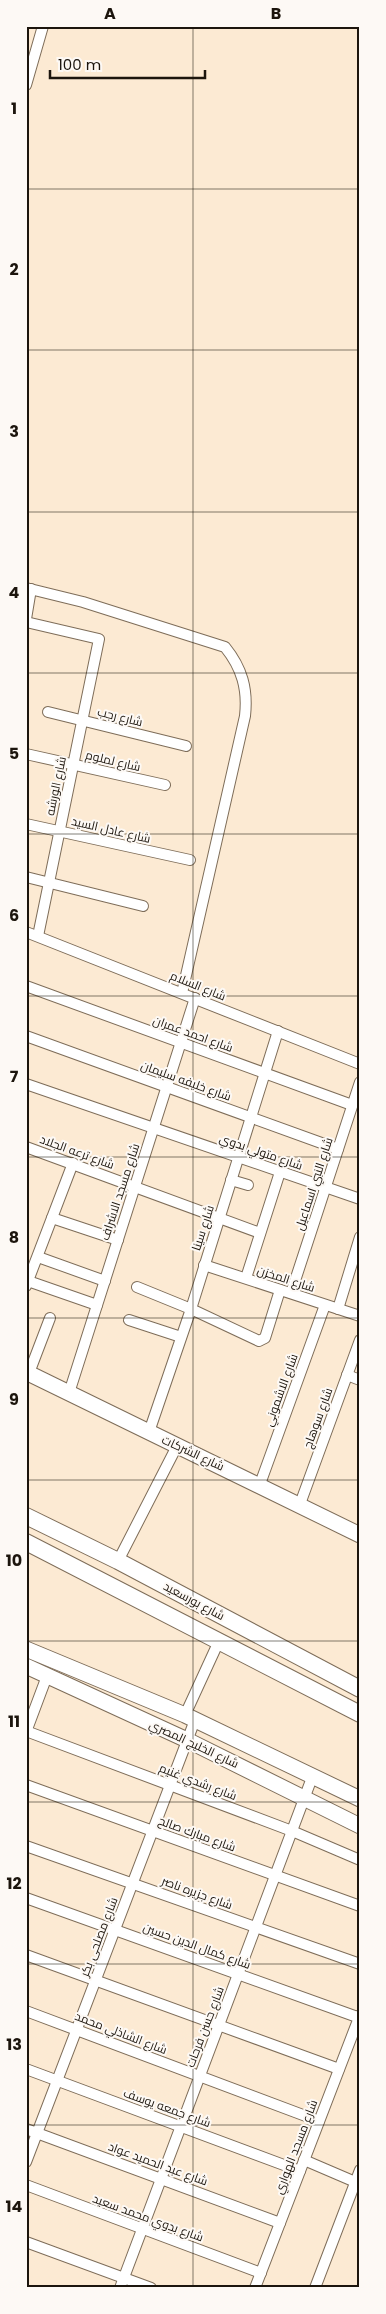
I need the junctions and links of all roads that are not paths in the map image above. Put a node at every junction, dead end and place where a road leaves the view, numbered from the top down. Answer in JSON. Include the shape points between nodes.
{"nodes":[{"id":1,"x":40,"y":27,"type":"edge"},
{"id":2,"x":26,"y":85,"type":"edge"},
{"id":3,"x":29,"y":588,"type":"edge"},
{"id":4,"x":26,"y":621,"type":"edge"},
{"id":5,"x":48,"y":712,"type":"dead end"},
{"id":6,"x":83,"y":721,"type":"junction"},
{"id":7,"x":186,"y":746,"type":"dead end"},
{"id":8,"x":26,"y":754,"type":"edge"},
{"id":9,"x":74,"y":764,"type":"junction"},
{"id":10,"x":165,"y":785,"type":"dead end"},
{"id":11,"x":26,"y":824,"type":"edge"},
{"id":12,"x":59,"y":831,"type":"junction"},
{"id":13,"x":190,"y":860,"type":"dead end"},
{"id":14,"x":26,"y":877,"type":"edge"},
{"id":15,"x":49,"y":883,"type":"junction"},
{"id":16,"x":143,"y":906,"type":"dead end"},
{"id":17,"x":26,"y":932,"type":"edge"},
{"id":18,"x":38,"y":936,"type":"junction"},
{"id":19,"x":26,"y":986,"type":"edge"},
{"id":20,"x":182,"y":993,"type":"junction"},
{"id":21,"x":195,"y":998,"type":"junction"},
{"id":22,"x":278,"y":1031,"type":"junction"},
{"id":23,"x":26,"y":1036,"type":"edge"},
{"id":24,"x":181,"y":1043,"type":"junction"},
{"id":25,"x":360,"y":1064,"type":"edge"},
{"id":26,"x":265,"y":1074,"type":"junction"},
{"id":27,"x":360,"y":1082,"type":"edge"},
{"id":28,"x":26,"y":1084,"type":"edge"},
{"id":29,"x":166,"y":1088,"type":"junction"},
{"id":30,"x":352,"y":1105,"type":"junction"},
{"id":31,"x":251,"y":1118,"type":"junction"},
{"id":32,"x":153,"y":1128,"type":"junction"},
{"id":33,"x":26,"y":1147,"type":"edge"},
{"id":34,"x":338,"y":1149,"type":"junction"},
{"id":35,"x":238,"y":1157,"type":"junction"},
{"id":36,"x":73,"y":1163,"type":"junction"},
{"id":37,"x":280,"y":1172,"type":"junction"},
{"id":38,"x":231,"y":1180,"type":"junction"},
{"id":39,"x":248,"y":1185,"type":"dead end"},
{"id":40,"x":135,"y":1186,"type":"junction"},
{"id":41,"x":326,"y":1187,"type":"junction"},
{"id":42,"x":360,"y":1198,"type":"edge"},
{"id":43,"x":219,"y":1217,"type":"junction"},
{"id":44,"x":52,"y":1218,"type":"junction"},
{"id":45,"x":260,"y":1233,"type":"junction"},
{"id":46,"x":118,"y":1240,"type":"junction"},
{"id":47,"x":359,"y":1244,"type":"edge"},
{"id":48,"x":38,"y":1257,"type":"junction"},
{"id":49,"x":204,"y":1265,"type":"junction"},
{"id":50,"x":246,"y":1278,"type":"junction"},
{"id":51,"x":105,"y":1281,"type":"junction"},
{"id":52,"x":27,"y":1283,"type":"edge"},
{"id":53,"x":137,"y":1288,"type":"dead end"},
{"id":54,"x":280,"y":1290,"type":"junction"},
{"id":55,"x":291,"y":1294,"type":"junction"},
{"id":56,"x":325,"y":1305,"type":"junction"},
{"id":57,"x":97,"y":1306,"type":"junction"},
{"id":58,"x":191,"y":1309,"type":"junction"},
{"id":59,"x":338,"y":1309,"type":"junction"},
{"id":60,"x":360,"y":1316,"type":"edge"},
{"id":61,"x":50,"y":1318,"type":"dead end"},
{"id":62,"x":129,"y":1320,"type":"dead end"},
{"id":63,"x":181,"y":1337,"type":"junction"},
{"id":64,"x":360,"y":1340,"type":"edge"},
{"id":65,"x":27,"y":1372,"type":"edge"},
{"id":66,"x":347,"y":1375,"type":"junction"},
{"id":67,"x":360,"y":1380,"type":"edge"},
{"id":68,"x":69,"y":1393,"type":"junction"},
{"id":69,"x":149,"y":1432,"type":"junction"},
{"id":70,"x":177,"y":1446,"type":"junction"},
{"id":71,"x":260,"y":1484,"type":"junction"},
{"id":72,"x":300,"y":1504,"type":"junction"},
{"id":73,"x":26,"y":1516,"type":"edge"},
{"id":74,"x":360,"y":1535,"type":"edge"},
{"id":75,"x":26,"y":1542,"type":"edge"},
{"id":76,"x":118,"y":1561,"type":"junction"},
{"id":77,"x":219,"y":1641,"type":"junction"},
{"id":78,"x":26,"y":1649,"type":"edge"},
{"id":79,"x":26,"y":1666,"type":"edge"},
{"id":80,"x":47,"y":1676,"type":"junction"},
{"id":81,"x":360,"y":1689,"type":"edge"},
{"id":82,"x":360,"y":1714,"type":"edge"},
{"id":83,"x":190,"y":1718,"type":"junction"},
{"id":84,"x":26,"y":1732,"type":"edge"},
{"id":85,"x":187,"y":1740,"type":"junction"},
{"id":86,"x":313,"y":1775,"type":"junction"},
{"id":87,"x":26,"y":1785,"type":"edge"},
{"id":88,"x":171,"y":1785,"type":"junction"},
{"id":89,"x":304,"y":1797,"type":"junction"},
{"id":90,"x":360,"y":1799,"type":"edge"},
{"id":91,"x":360,"y":1826,"type":"edge"},
{"id":92,"x":152,"y":1831,"type":"junction"},
{"id":93,"x":292,"y":1831,"type":"junction"},
{"id":94,"x":26,"y":1846,"type":"edge"},
{"id":95,"x":360,"y":1860,"type":"edge"},
{"id":96,"x":275,"y":1875,"type":"junction"},
{"id":97,"x":132,"y":1883,"type":"junction"},
{"id":98,"x":26,"y":1898,"type":"edge"},
{"id":99,"x":360,"y":1906,"type":"edge"},
{"id":100,"x":256,"y":1927,"type":"junction"},
{"id":101,"x":115,"y":1930,"type":"junction"},
{"id":102,"x":26,"y":1955,"type":"edge"},
{"id":103,"x":360,"y":1964,"type":"edge"},
{"id":104,"x":238,"y":1974,"type":"junction"},
{"id":105,"x":96,"y":1980,"type":"junction"},
{"id":106,"x":26,"y":2011,"type":"edge"},
{"id":107,"x":359,"y":2017,"type":"edge"},
{"id":108,"x":219,"y":2025,"type":"junction"},
{"id":109,"x":77,"y":2030,"type":"junction"},
{"id":110,"x":26,"y":2069,"type":"edge"},
{"id":111,"x":339,"y":2069,"type":"junction"},
{"id":112,"x":200,"y":2076,"type":"junction"},
{"id":113,"x":57,"y":2081,"type":"junction"},
{"id":114,"x":319,"y":2121,"type":"junction"},
{"id":115,"x":181,"y":2127,"type":"junction"},
{"id":116,"x":26,"y":2129,"type":"edge"},
{"id":117,"x":37,"y":2133,"type":"junction"},
{"id":118,"x":304,"y":2160,"type":"junction"},
{"id":119,"x":26,"y":2162,"type":"edge"},
{"id":120,"x":360,"y":2170,"type":"edge"},
{"id":121,"x":300,"y":2171,"type":"junction"},
{"id":122,"x":161,"y":2179,"type":"junction"},
{"id":123,"x":358,"y":2183,"type":"edge"},
{"id":124,"x":26,"y":2185,"type":"edge"},
{"id":125,"x":280,"y":2223,"type":"junction"},
{"id":126,"x":142,"y":2229,"type":"junction"},
{"id":127,"x":26,"y":2242,"type":"edge"},
{"id":128,"x":261,"y":2273,"type":"junction"},
{"id":129,"x":122,"y":2283,"type":"edge"},
{"id":130,"x":151,"y":2288,"type":"edge"},
{"id":131,"x":255,"y":2288,"type":"edge"},
{"id":132,"x":314,"y":2288,"type":"edge"}],
"edges":[{"from":1,"to":2,"type":"street"},
{"from":3,"to":4,"type":"street"},
{"from":3,"to":20,"type":"street","via":[[225,647],[237,661],[247,698],[246,716]]},
{"from":4,"to":6,"type":"street","name":"شارع الورشه","via":[[98,637]]},
{"from":5,"to":6,"type":"street","name":"شارع رجب"},
{"from":6,"to":7,"type":"street","name":"شارع رجب"},
{"from":6,"to":9,"type":"street","name":"شارع الورشه"},
{"from":8,"to":9,"type":"street","name":"شارع لملوم"},
{"from":9,"to":10,"type":"street","name":"شارع لملوم"},
{"from":9,"to":12,"type":"street","name":"شارع الورشه"},
{"from":11,"to":12,"type":"street","name":"شارع عادل السيد"},
{"from":12,"to":13,"type":"street","name":"شارع عادل السيد"},
{"from":12,"to":15,"type":"street","name":"شارع الورشه"},
{"from":14,"to":15,"type":"street"},
{"from":15,"to":16,"type":"street"},
{"from":15,"to":18,"type":"street","name":"شارع الورشه"},
{"from":17,"to":18,"type":"street","name":"شارع السلام"},
{"from":18,"to":20,"type":"street","name":"شارع السلام"},
{"from":19,"to":24,"type":"street","name":"شارع احمد عمران"},
{"from":20,"to":21,"type":"street","name":"شارع السلام"},
{"from":21,"to":22,"type":"street","name":"شارع السلام"},
{"from":21,"to":24,"type":"street","name":"شارع مسجد الاشراف"},
{"from":22,"to":25,"type":"street","name":"شارع السلام"},
{"from":22,"to":26,"type":"street","name":"شارع سينا"},
{"from":23,"to":29,"type":"street","name":"شارع خليفه سليمان"},
{"from":24,"to":26,"type":"street","name":"شارع احمد عمران"},
{"from":24,"to":29,"type":"street","name":"شارع مسجد الاشراف"},
{"from":26,"to":30,"type":"street","name":"شارع احمد عمران"},
{"from":26,"to":31,"type":"street","name":"شارع سينا"},
{"from":27,"to":30,"type":"street","name":"شارع النبي اسماعيل"},
{"from":28,"to":32,"type":"street","name":"شارع متولي بدوي"},
{"from":29,"to":31,"type":"street","name":"شارع خليفه سليمان"},
{"from":29,"to":32,"type":"street","name":"شارع مسجد الاشراف"},
{"from":30,"to":34,"type":"street","name":"شارع النبي اسماعيل"},
{"from":31,"to":34,"type":"street","name":"شارع خليفه سليمان"},
{"from":31,"to":35,"type":"street","name":"شارع سينا"},
{"from":32,"to":35,"type":"street","name":"شارع متولي بدوي"},
{"from":32,"to":40,"type":"street","name":"شارع مسجد الاشراف"},
{"from":33,"to":36,"type":"street","name":"شارع ترعه الجلاد"},
{"from":34,"to":41,"type":"street","name":"شارع النبي اسماعيل"},
{"from":35,"to":37,"type":"street","name":"شارع متولي بدوي"},
{"from":35,"to":38,"type":"street","name":"شارع سينا"},
{"from":36,"to":40,"type":"street","name":"شارع ترعه الجلاد"},
{"from":36,"to":44,"type":"street"},
{"from":37,"to":41,"type":"street","name":"شارع متولي بدوي"},
{"from":37,"to":45,"type":"street"},
{"from":38,"to":39,"type":"street"},
{"from":38,"to":43,"type":"street","name":"شارع سينا"},
{"from":40,"to":43,"type":"street","name":"شارع ترعه الجلاد"},
{"from":40,"to":46,"type":"street","name":"شارع مسجد الاشراف"},
{"from":41,"to":42,"type":"street","name":"شارع متولي بدوي"},
{"from":41,"to":55,"type":"street","name":"شارع النبي اسماعيل"},
{"from":43,"to":45,"type":"street","name":"شارع ترعه الجلاد"},
{"from":43,"to":49,"type":"street","name":"شارع سينا"},
{"from":44,"to":46,"type":"street"},
{"from":44,"to":48,"type":"street"},
{"from":45,"to":50,"type":"street"},
{"from":46,"to":51,"type":"street","name":"شارع مسجد الاشراف"},
{"from":47,"to":59,"type":"street"},
{"from":48,"to":51,"type":"street"},
{"from":48,"to":52,"type":"street"},
{"from":49,"to":50,"type":"street","name":"شارع المخزن"},
{"from":49,"to":58,"type":"street","name":"شارع سينا"},
{"from":50,"to":54,"type":"street","name":"شارع المخزن"},
{"from":51,"to":57,"type":"street","name":"شارع مسجد الاشراف"},
{"from":52,"to":57,"type":"street"},
{"from":53,"to":58,"type":"street"},
{"from":54,"to":55,"type":"street","name":"شارع المخزن"},
{"from":54,"to":58,"type":"street","via":[[262,1341]]},
{"from":55,"to":56,"type":"street","name":"شارع المخزن"},
{"from":56,"to":59,"type":"street","name":"شارع المخزن"},
{"from":56,"to":71,"type":"street","name":"شارع الاشموني"},
{"from":57,"to":68,"type":"street","name":"شارع مسجد الاشراف"},
{"from":58,"to":63,"type":"street","name":"شارع سينا"},
{"from":59,"to":60,"type":"street","name":"شارع المخزن"},
{"from":61,"to":65,"type":"street"},
{"from":62,"to":63,"type":"street"},
{"from":63,"to":69,"type":"street","name":"شارع سينا"},
{"from":64,"to":66,"type":"street","name":"شارع سوهاج"},
{"from":65,"to":68,"type":"street","name":"شارع الشركات"},
{"from":66,"to":67,"type":"street"},
{"from":66,"to":72,"type":"street","name":"شارع سوهاج"},
{"from":68,"to":69,"type":"street","name":"شارع الشركات"},
{"from":69,"to":70,"type":"street","name":"شارع الشركات"},
{"from":70,"to":71,"type":"street","name":"شارع الشركات"},
{"from":70,"to":76,"type":"street"},
{"from":71,"to":72,"type":"street","name":"شارع الشركات"},
{"from":72,"to":74,"type":"street","name":"شارع الشركات"},
{"from":73,"to":76,"type":"main road","name":"شارع بورسعيد"},
{"from":75,"to":77,"type":"main road","name":"شارع بورسعيد"},
{"from":76,"to":81,"type":"main road","name":"شارع بورسعيد"},
{"from":77,"to":82,"type":"main road","name":"شارع بورسعيد"},
{"from":77,"to":83,"type":"street","name":"شارع مصلحى بكر"},
{"from":78,"to":83,"type":"street","name":"شارع الخليج المصري"},
{"from":79,"to":80,"type":"street","name":"شارع الخليج المصري"},
{"from":80,"to":84,"type":"street"},
{"from":80,"to":85,"type":"street","name":"شارع الخليج المصري"},
{"from":83,"to":85,"type":"street","name":"شارع مصلحى بكر"},
{"from":83,"to":86,"type":"street","name":"شارع الخليج المصري"},
{"from":84,"to":88,"type":"street","name":"شارع رشدي غنيم"},
{"from":85,"to":88,"type":"street","name":"شارع مصلحى بكر"},
{"from":85,"to":89,"type":"street","name":"شارع الخليج المصري"},
{"from":86,"to":89,"type":"street","name":"شارع حسن فرحات"},
{"from":86,"to":90,"type":"street","name":"شارع الخليج المصري"},
{"from":87,"to":92,"type":"street","name":"شارع مبارك صالح"},
{"from":88,"to":92,"type":"street","name":"شارع مصلحى بكر"},
{"from":88,"to":93,"type":"street","name":"شارع رشدي غنيم"},
{"from":89,"to":91,"type":"street","name":"شارع الخليج المصري"},
{"from":89,"to":93,"type":"street","name":"شارع حسن فرحات"},
{"from":92,"to":96,"type":"street","name":"شارع مبارك صالح"},
{"from":92,"to":97,"type":"street","name":"شارع مصلحى بكر"},
{"from":93,"to":95,"type":"street","name":"شارع رشدي غنيم"},
{"from":93,"to":96,"type":"street","name":"شارع حسن فرحات"},
{"from":94,"to":97,"type":"street","name":"شارع جزيره ناصر"},
{"from":96,"to":99,"type":"street","name":"شارع مبارك صالح"},
{"from":96,"to":100,"type":"street","name":"شارع حسن فرحات"},
{"from":97,"to":100,"type":"street","name":"شارع جزيره ناصر"},
{"from":97,"to":101,"type":"street","name":"شارع مصلحى بكر"},
{"from":98,"to":101,"type":"street","name":"شارع كمال الدين حسين"},
{"from":100,"to":103,"type":"street","name":"شارع جزيره ناصر"},
{"from":100,"to":104,"type":"street","name":"شارع حسن فرحات"},
{"from":101,"to":104,"type":"street","name":"شارع كمال الدين حسين"},
{"from":101,"to":105,"type":"street","name":"شارع مصلحى بكر"},
{"from":102,"to":105,"type":"street"},
{"from":104,"to":107,"type":"street","name":"شارع كمال الدين حسين"},
{"from":104,"to":108,"type":"street","name":"شارع حسن فرحات"},
{"from":105,"to":108,"type":"street"},
{"from":105,"to":109,"type":"street","name":"شارع مصلحى بكر"},
{"from":106,"to":109,"type":"street","name":"شارع الشاذلي محمد"},
{"from":107,"to":111,"type":"street","name":"شارع مسجد الهواري"},
{"from":108,"to":111,"type":"street"},
{"from":108,"to":112,"type":"street","name":"شارع حسن فرحات"},
{"from":109,"to":112,"type":"street","name":"شارع الشاذلي محمد"},
{"from":109,"to":113,"type":"street","name":"شارع مصلحى بكر"},
{"from":110,"to":113,"type":"street","name":"شارع جمعه يوسف"},
{"from":111,"to":114,"type":"street","name":"شارع مسجد الهواري"},
{"from":112,"to":114,"type":"street","name":"شارع الشاذلي محمد"},
{"from":112,"to":115,"type":"street","name":"شارع حسن فرحات"},
{"from":113,"to":115,"type":"street","name":"شارع جمعه يوسف"},
{"from":113,"to":117,"type":"street","name":"شارع مصلحى بكر"},
{"from":114,"to":118,"type":"street","name":"شارع مسجد الهواري"},
{"from":115,"to":121,"type":"street","name":"شارع جمعه يوسف"},
{"from":115,"to":122,"type":"street","name":"شارع حسن فرحات"},
{"from":116,"to":117,"type":"street","name":"شارع عبد الحميد عواد"},
{"from":117,"to":119,"type":"street","name":"شارع مصلحى بكر"},
{"from":117,"to":122,"type":"street","name":"شارع عبد الحميد عواد"},
{"from":118,"to":121,"type":"street","name":"شارع مسجد الهواري"},
{"from":118,"to":123,"type":"street"},
{"from":120,"to":123,"type":"street"},
{"from":121,"to":125,"type":"street","name":"شارع مسجد الهواري"},
{"from":122,"to":125,"type":"street","name":"شارع عبد الحميد عواد"},
{"from":122,"to":126,"type":"street","name":"شارع حسن فرحات"},
{"from":123,"to":132,"type":"street"},
{"from":124,"to":126,"type":"street","name":"شارع بدوي محمد سعيد"},
{"from":125,"to":128,"type":"street","name":"شارع مسجد الهواري"},
{"from":126,"to":128,"type":"street","name":"شارع بدوي محمد سعيد"},
{"from":126,"to":129,"type":"street","name":"شارع حسن فرحات"},
{"from":127,"to":129,"type":"street"},
{"from":128,"to":131,"type":"street","name":"شارع مسجد الهواري"},
{"from":129,"to":130,"type":"street"}]}
